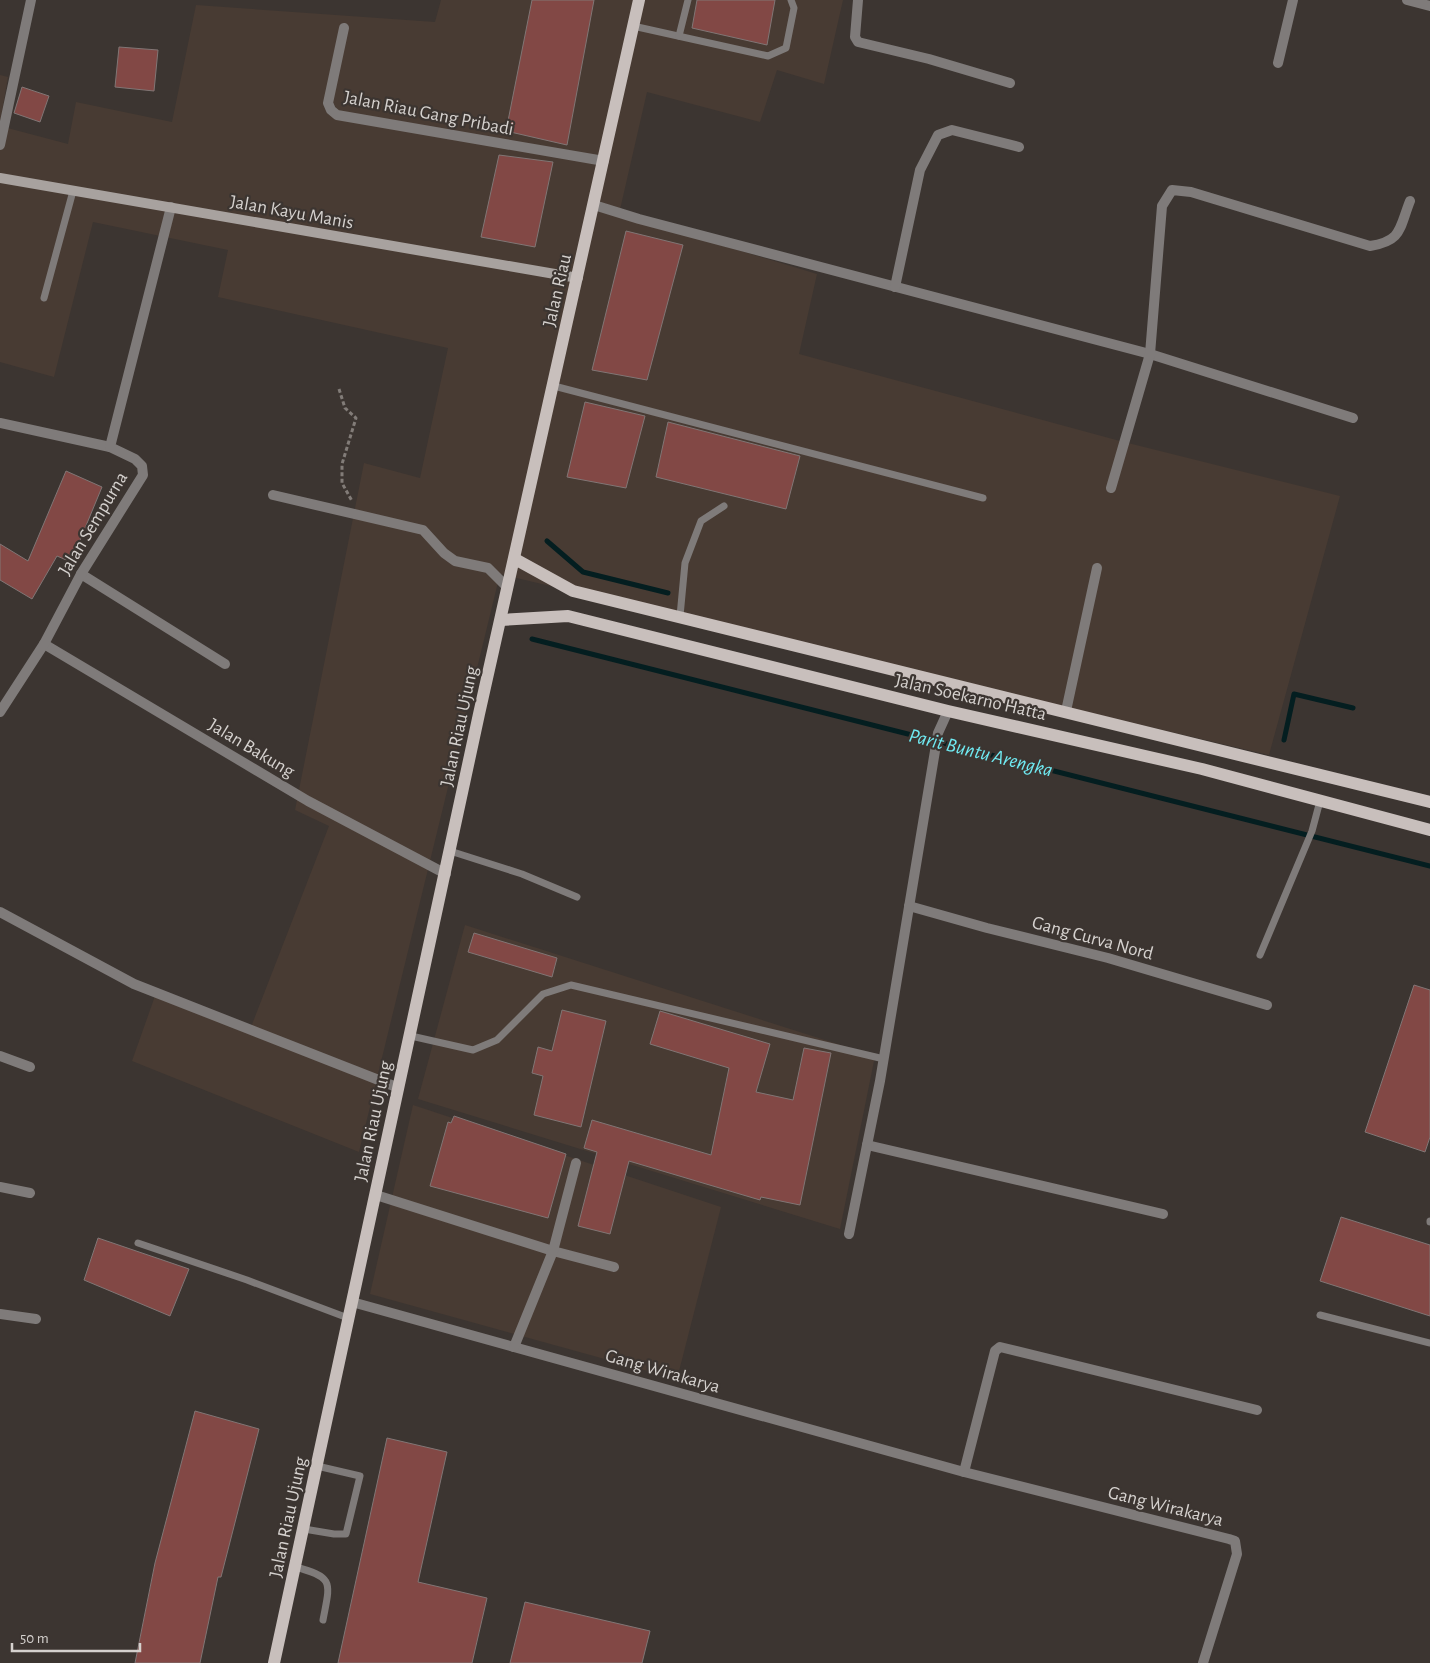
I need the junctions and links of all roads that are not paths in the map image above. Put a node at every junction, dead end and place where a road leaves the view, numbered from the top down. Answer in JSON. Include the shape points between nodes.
{"nodes":[{"id":1,"x":31,"y":0,"type":"edge"},
{"id":2,"x":639,"y":0,"type":"edge"},
{"id":3,"x":688,"y":0,"type":"edge"},
{"id":4,"x":791,"y":0,"type":"edge"},
{"id":5,"x":858,"y":0,"type":"edge"},
{"id":6,"x":1293,"y":0,"type":"edge"},
{"id":7,"x":1407,"y":0,"type":"edge"},
{"id":8,"x":1430,"y":6,"type":"edge"},
{"id":9,"x":633,"y":26,"type":"junction"},
{"id":10,"x":344,"y":28,"type":"dead end"},
{"id":11,"x":680,"y":36,"type":"junction"},
{"id":12,"x":1278,"y":63,"type":"dead end"},
{"id":13,"x":1010,"y":83,"type":"dead end"},
{"id":14,"x":0,"y":145,"type":"edge"},
{"id":15,"x":1019,"y":147,"type":"dead end"},
{"id":16,"x":604,"y":162,"type":"junction"},
{"id":17,"x":0,"y":178,"type":"edge"},
{"id":18,"x":73,"y":190,"type":"junction"},
{"id":19,"x":1410,"y":201,"type":"dead end"},
{"id":20,"x":594,"y":205,"type":"junction"},
{"id":21,"x":171,"y":207,"type":"junction"},
{"id":22,"x":578,"y":278,"type":"junction"},
{"id":23,"x":894,"y":286,"type":"junction"},
{"id":24,"x":44,"y":298,"type":"dead end"},
{"id":25,"x":1150,"y":354,"type":"junction"},
{"id":26,"x":554,"y":386,"type":"junction"},
{"id":27,"x":1353,"y":418,"type":"dead end"},
{"id":28,"x":0,"y":423,"type":"edge"},
{"id":29,"x":110,"y":447,"type":"junction"},
{"id":30,"x":1111,"y":488,"type":"dead end"},
{"id":31,"x":273,"y":495,"type":"dead end"},
{"id":32,"x":984,"y":498,"type":"dead end"},
{"id":33,"x":724,"y":506,"type":"dead end"},
{"id":34,"x":515,"y":559,"type":"junction"},
{"id":35,"x":1097,"y":568,"type":"dead end"},
{"id":36,"x":81,"y":574,"type":"junction"},
{"id":37,"x":508,"y":588,"type":"junction"},
{"id":38,"x":680,"y":616,"type":"junction"},
{"id":39,"x":501,"y":620,"type":"junction"},
{"id":40,"x":44,"y":644,"type":"junction"},
{"id":41,"x":225,"y":664,"type":"dead end"},
{"id":42,"x":948,"y":711,"type":"junction"},
{"id":43,"x":1066,"y":711,"type":"junction"},
{"id":44,"x":0,"y":712,"type":"edge"},
{"id":45,"x":1320,"y":801,"type":"junction"},
{"id":46,"x":1430,"y":802,"type":"edge"},
{"id":47,"x":1430,"y":830,"type":"edge"},
{"id":48,"x":450,"y":851,"type":"junction"},
{"id":49,"x":446,"y":874,"type":"junction"},
{"id":50,"x":577,"y":897,"type":"dead end"},
{"id":51,"x":910,"y":906,"type":"junction"},
{"id":52,"x":0,"y":912,"type":"edge"},
{"id":53,"x":1260,"y":955,"type":"dead end"},
{"id":54,"x":1267,"y":1005,"type":"dead end"},
{"id":55,"x":410,"y":1036,"type":"junction"},
{"id":56,"x":0,"y":1056,"type":"edge"},
{"id":57,"x":884,"y":1059,"type":"junction"},
{"id":58,"x":30,"y":1067,"type":"dead end"},
{"id":59,"x":399,"y":1088,"type":"junction"},
{"id":60,"x":867,"y":1145,"type":"junction"},
{"id":61,"x":576,"y":1163,"type":"dead end"},
{"id":62,"x":0,"y":1187,"type":"edge"},
{"id":63,"x":30,"y":1193,"type":"dead end"},
{"id":64,"x":376,"y":1195,"type":"junction"},
{"id":65,"x":1163,"y":1214,"type":"dead end"},
{"id":66,"x":849,"y":1234,"type":"dead end"},
{"id":67,"x":138,"y":1243,"type":"dead end"},
{"id":68,"x":553,"y":1251,"type":"junction"},
{"id":69,"x":614,"y":1267,"type":"dead end"},
{"id":70,"x":352,"y":1302,"type":"junction"},
{"id":71,"x":0,"y":1314,"type":"edge"},
{"id":72,"x":1320,"y":1315,"type":"dead end"},
{"id":73,"x":348,"y":1318,"type":"junction"},
{"id":74,"x":36,"y":1319,"type":"dead end"},
{"id":75,"x":1430,"y":1343,"type":"edge"},
{"id":76,"x":514,"y":1347,"type":"junction"},
{"id":77,"x":1257,"y":1410,"type":"dead end"},
{"id":78,"x":317,"y":1466,"type":"junction"},
{"id":79,"x":964,"y":1472,"type":"junction"},
{"id":80,"x":304,"y":1528,"type":"junction"},
{"id":81,"x":295,"y":1567,"type":"junction"},
{"id":82,"x":323,"y":1620,"type":"dead end"},
{"id":83,"x":274,"y":1663,"type":"edge"},
{"id":84,"x":1203,"y":1663,"type":"edge"}],
"edges":[{"from":1,"to":14,"type":"street"},
{"from":2,"to":9,"type":"main road","name":"Jalan Riau"},
{"from":3,"to":11,"type":"lane"},
{"from":4,"to":11,"type":"lane","via":[[794,8],[786,48],[768,56]]},
{"from":5,"to":13,"type":"street","via":[[854,37],[858,42]]},
{"from":6,"to":12,"type":"street"},
{"from":7,"to":8,"type":"street"},
{"from":9,"to":11,"type":"lane"},
{"from":9,"to":16,"type":"main road","name":"Jalan Riau"},
{"from":10,"to":16,"type":"street","name":"Jalan Riau Gang Pribadi","via":[[328,103],[337,115]]},
{"from":15,"to":23,"type":"street","via":[[952,130],[938,135],[920,170]]},
{"from":16,"to":20,"type":"main road","name":"Jalan Riau"},
{"from":17,"to":18,"type":"street","name":"Jalan Kayu Manis"},
{"from":18,"to":21,"type":"street","name":"Jalan Kayu Manis"},
{"from":18,"to":24,"type":"lane"},
{"from":19,"to":25,"type":"street","via":[[1397,236],[1386,244],[1370,246],[1191,192],[1172,190],[1162,206]]},
{"from":20,"to":22,"type":"main road","name":"Jalan Riau"},
{"from":20,"to":23,"type":"street"},
{"from":21,"to":22,"type":"street","name":"Jalan Kayu Manis"},
{"from":21,"to":29,"type":"street","name":"Jalan Sempurna"},
{"from":22,"to":26,"type":"main road","name":"Jalan Riau"},
{"from":23,"to":25,"type":"street"},
{"from":25,"to":27,"type":"street"},
{"from":25,"to":30,"type":"street"},
{"from":26,"to":32,"type":"lane"},
{"from":26,"to":34,"type":"main road","name":"Jalan Riau"},
{"from":28,"to":29,"type":"street"},
{"from":29,"to":36,"type":"street","name":"Jalan Sempurna","via":[[135,459],[142,466],[142,475]]},
{"from":31,"to":37,"type":"street","via":[[423,530],[455,561],[488,568]]},
{"from":33,"to":38,"type":"lane","via":[[701,521],[685,563]]},
{"from":34,"to":37,"type":"main road","name":"Jalan Riau"},
{"from":34,"to":38,"type":"main road","name":"Jalan Soekarno Hatta","via":[[572,591]]},
{"from":35,"to":43,"type":"street"},
{"from":36,"to":40,"type":"street","name":"Jalan Sempurna"},
{"from":36,"to":41,"type":"street"},
{"from":37,"to":39,"type":"main road","name":"Jalan Riau Ujung"},
{"from":38,"to":43,"type":"main road","name":"Jalan Soekarno Hatta"},
{"from":39,"to":42,"type":"main road","name":"Jalan Soekarno Hatta","via":[[568,616]]},
{"from":39,"to":48,"type":"main road","name":"Jalan Riau Ujung"},
{"from":40,"to":44,"type":"street","name":"Jalan Sempurna"},
{"from":40,"to":49,"type":"street","name":"Jalan Bakung","via":[[308,800]]},
{"from":42,"to":45,"type":"main road","name":"Jalan Soekarno Hatta","via":[[1202,769]]},
{"from":42,"to":51,"type":"street","via":[[938,733]]},
{"from":43,"to":46,"type":"main road","name":"Jalan Soekarno Hatta"},
{"from":45,"to":47,"type":"main road","name":"Jalan Soekarno Hatta"},
{"from":45,"to":53,"type":"lane","via":[[1312,831]]},
{"from":48,"to":49,"type":"main road","name":"Jalan Riau Ujung"},
{"from":48,"to":50,"type":"lane","via":[[522,874]]},
{"from":49,"to":55,"type":"main road","name":"Jalan Riau Ujung"},
{"from":51,"to":54,"type":"street","name":"Gang Curva Nord","via":[[1108,958]]},
{"from":51,"to":57,"type":"street"},
{"from":52,"to":59,"type":"street","via":[[134,984]]},
{"from":55,"to":57,"type":"lane","via":[[473,1050],[497,1040],[543,994],[571,985]]},
{"from":55,"to":59,"type":"main road","name":"Jalan Riau Ujung"},
{"from":56,"to":58,"type":"street"},
{"from":57,"to":60,"type":"street"},
{"from":59,"to":64,"type":"main road","name":"Jalan Riau Ujung"},
{"from":60,"to":65,"type":"street"},
{"from":60,"to":66,"type":"street"},
{"from":61,"to":68,"type":"street"},
{"from":62,"to":63,"type":"street"},
{"from":64,"to":68,"type":"street"},
{"from":64,"to":70,"type":"main road","name":"Jalan Riau Ujung"},
{"from":67,"to":73,"type":"lane"},
{"from":68,"to":69,"type":"street"},
{"from":68,"to":76,"type":"street"},
{"from":70,"to":73,"type":"main road","name":"Jalan Riau Ujung"},
{"from":70,"to":76,"type":"street","name":"Gang Wirakarya"},
{"from":71,"to":74,"type":"street"},
{"from":72,"to":75,"type":"lane"},
{"from":73,"to":78,"type":"main road","name":"Jalan Riau Ujung"},
{"from":76,"to":79,"type":"street","name":"Gang Wirakarya"},
{"from":77,"to":79,"type":"street","via":[[1000,1347],[995,1351]]},
{"from":78,"to":80,"type":"main road","name":"Jalan Riau Ujung"},
{"from":78,"to":80,"type":"lane","via":[[360,1476],[346,1534]]},
{"from":79,"to":84,"type":"street","name":"Gang Wirakarya","via":[[1235,1541],[1237,1554]]},
{"from":80,"to":81,"type":"main road","name":"Jalan Riau Ujung"},
{"from":81,"to":82,"type":"lane","via":[[324,1578],[329,1588]]},
{"from":81,"to":83,"type":"main road","name":"Jalan Riau Ujung"}]}
